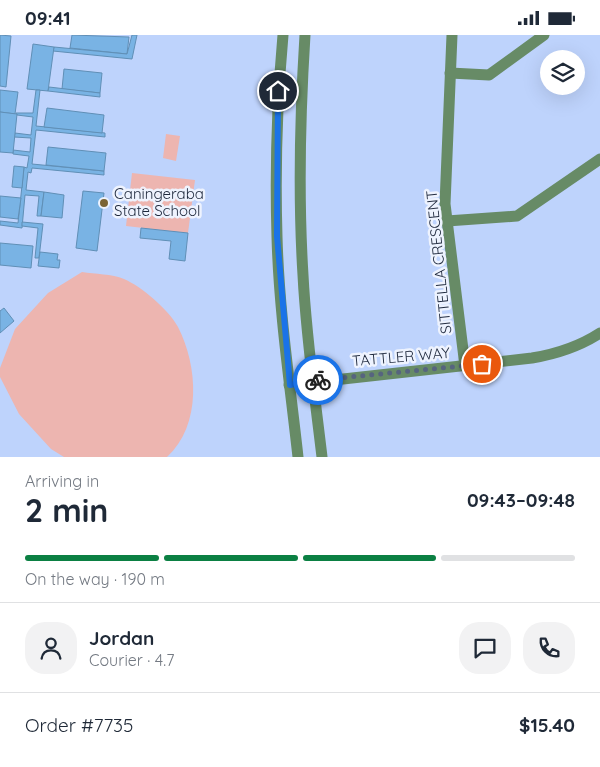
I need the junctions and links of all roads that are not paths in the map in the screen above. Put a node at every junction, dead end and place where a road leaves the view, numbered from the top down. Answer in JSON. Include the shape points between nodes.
{"nodes":[{"id":1,"x":283,"y":35,"type":"edge"},
{"id":2,"x":305,"y":35,"type":"edge"},
{"id":3,"x":452,"y":35,"type":"edge"},
{"id":4,"x":544,"y":35,"type":"edge"},
{"id":5,"x":450,"y":73,"type":"junction"},
{"id":6,"x":600,"y":159,"type":"edge"},
{"id":7,"x":447,"y":221,"type":"junction"},
{"id":8,"x":600,"y":333,"type":"edge"},
{"id":9,"x":465,"y":366,"type":"junction"},
{"id":10,"x":314,"y":381,"type":"junction"},
{"id":11,"x":290,"y":385,"type":"junction"},
{"id":12,"x":298,"y":457,"type":"edge"},
{"id":13,"x":322,"y":457,"type":"edge"}],
"edges":[{"from":1,"to":11,"type":"street","via":[[277,107],[277,236]]},
{"from":2,"to":10,"type":"street","via":[[300,110],[301,229],[305,310]]},
{"from":3,"to":5,"type":"street","name":"SITTELLA CRESCENT"},
{"from":4,"to":5,"type":"street","via":[[489,75]]},
{"from":5,"to":7,"type":"street","name":"SITTELLA CRESCENT","via":[[445,192]]},
{"from":6,"to":7,"type":"street","via":[[517,216]]},
{"from":7,"to":9,"type":"street","name":"SITTELLA CRESCENT"},
{"from":8,"to":9,"type":"street","name":"TATTLER WAY","via":[[550,355]]},
{"from":9,"to":10,"type":"street","name":"TATTLER WAY"},
{"from":10,"to":11,"type":"street","name":"TATTLER WAY"},
{"from":10,"to":13,"type":"street"},
{"from":11,"to":12,"type":"street"}]}
